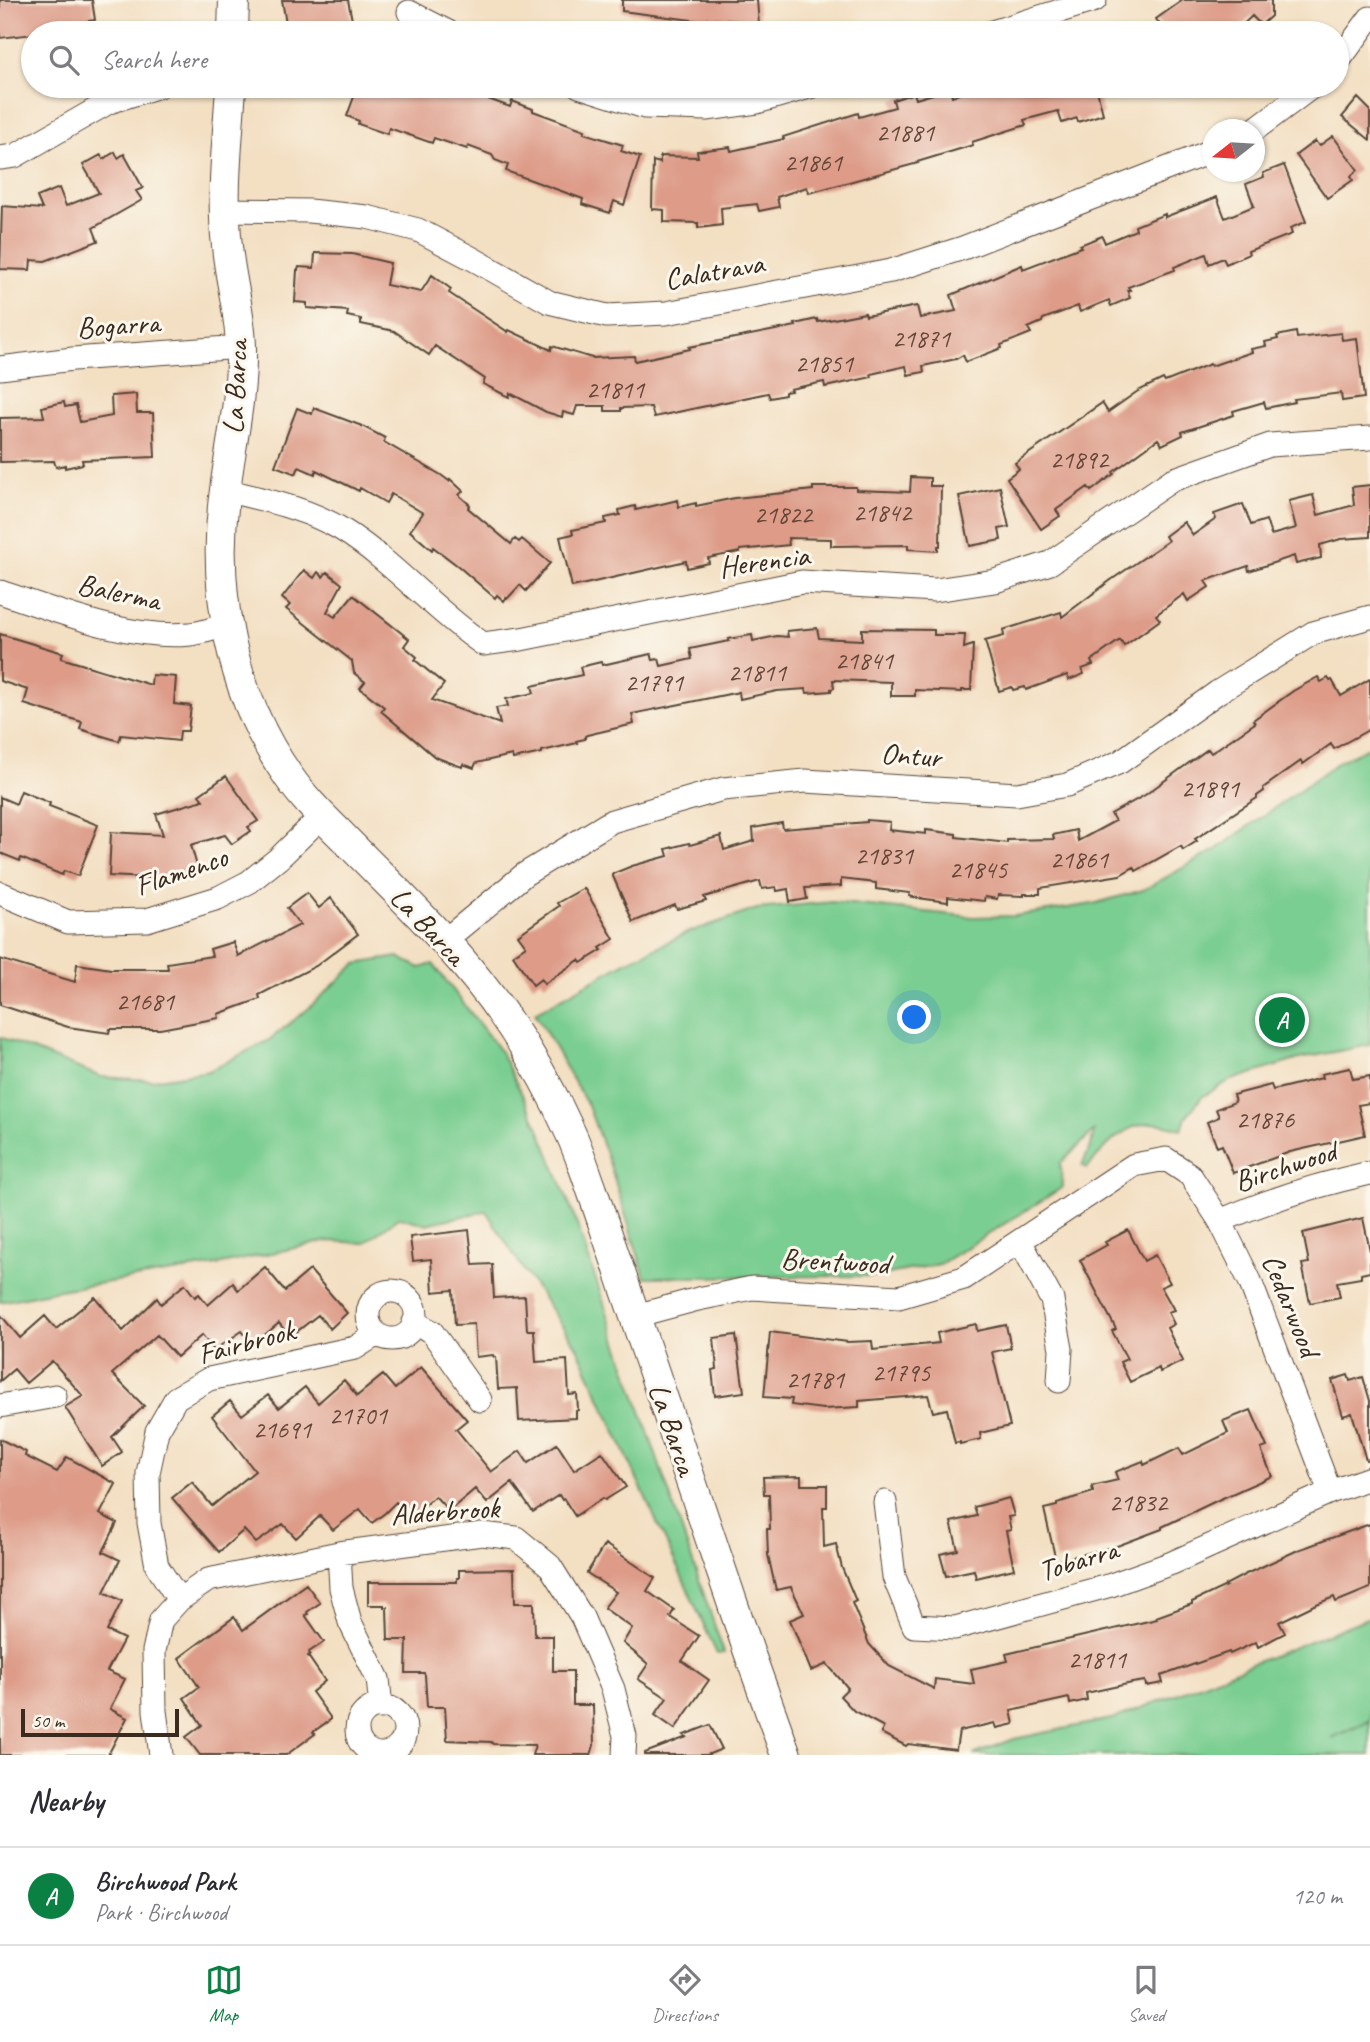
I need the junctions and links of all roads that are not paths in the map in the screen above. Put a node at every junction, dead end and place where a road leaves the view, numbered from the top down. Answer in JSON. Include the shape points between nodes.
{"nodes":[{"id":1,"x":234,"y":0,"type":"edge"},
{"id":2,"x":1095,"y":0,"type":"edge"},
{"id":3,"x":410,"y":12,"type":"dead end"},
{"id":4,"x":1370,"y":18,"type":"edge"},
{"id":5,"x":233,"y":21,"type":"edge"},
{"id":6,"x":427,"y":21,"type":"edge"},
{"id":7,"x":1028,"y":21,"type":"edge"},
{"id":8,"x":1349,"y":46,"type":"edge"},
{"id":9,"x":122,"y":98,"type":"edge"},
{"id":10,"x":230,"y":98,"type":"edge"},
{"id":11,"x":617,"y":98,"type":"edge"},
{"id":12,"x":771,"y":98,"type":"edge"},
{"id":13,"x":1297,"y":98,"type":"edge"},
{"id":14,"x":1265,"y":122,"type":"edge"},
{"id":15,"x":1202,"y":155,"type":"edge"},
{"id":16,"x":0,"y":158,"type":"edge"},
{"id":17,"x":224,"y":210,"type":"junction"},
{"id":18,"x":242,"y":347,"type":"junction"},
{"id":19,"x":0,"y":368,"type":"edge"},
{"id":20,"x":1370,"y":438,"type":"edge"},
{"id":21,"x":225,"y":490,"type":"junction"},
{"id":22,"x":0,"y":592,"type":"edge"},
{"id":23,"x":1370,"y":617,"type":"edge"},
{"id":24,"x":227,"y":625,"type":"junction"},
{"id":25,"x":322,"y":816,"type":"junction"},
{"id":26,"x":0,"y":893,"type":"edge"},
{"id":27,"x":444,"y":941,"type":"junction"},
{"id":28,"x":1166,"y":1159,"type":"joint"},
{"id":29,"x":1370,"y":1173,"type":"edge"},
{"id":30,"x":1220,"y":1221,"type":"junction"},
{"id":31,"x":1020,"y":1241,"type":"junction"},
{"id":32,"x":635,"y":1316,"type":"junction"},
{"id":33,"x":414,"y":1322,"type":"junction"},
{"id":34,"x":377,"y":1334,"type":"junction"},
{"id":35,"x":1059,"y":1381,"type":"dead end"},
{"id":36,"x":55,"y":1396,"type":"dead end"},
{"id":37,"x":480,"y":1400,"type":"dead end"},
{"id":38,"x":0,"y":1406,"type":"edge"},
{"id":39,"x":1370,"y":1478,"type":"edge"},
{"id":40,"x":1330,"y":1492,"type":"junction"},
{"id":41,"x":885,"y":1503,"type":"dead end"},
{"id":42,"x":339,"y":1553,"type":"junction"},
{"id":43,"x":179,"y":1600,"type":"junction"},
{"id":44,"x":381,"y":1707,"type":"junction"},
{"id":45,"x":405,"y":1750,"type":"edge"},
{"id":46,"x":161,"y":1755,"type":"edge"},
{"id":47,"x":624,"y":1755,"type":"edge"},
{"id":48,"x":786,"y":1755,"type":"edge"}],
"edges":[{"from":1,"to":5,"type":"street"},
{"from":2,"to":7,"type":"street"},
{"from":3,"to":6,"type":"street"},
{"from":4,"to":8,"type":"street"},
{"from":9,"to":16,"type":"street","via":[[15,156]]},
{"from":10,"to":17,"type":"street","name":"La Barca"},
{"from":11,"to":12,"type":"street","via":[[645,107],[707,109]]},
{"from":13,"to":14,"type":"street"},
{"from":15,"to":17,"type":"street","name":"Calatrava","via":[[963,248],[891,271],[666,313],[607,316],[549,302],[418,230],[367,217]]},
{"from":17,"to":18,"type":"street","name":"La Barca"},
{"from":18,"to":19,"type":"street","name":"Bogarra"},
{"from":18,"to":21,"type":"street","name":"La Barca"},
{"from":20,"to":21,"type":"street","name":"Herencia","via":[[1270,445],[1172,480],[1051,564],[995,581],[935,590],[802,582],[483,644],[366,545],[339,528],[314,515]]},
{"from":21,"to":24,"type":"street","name":"La Barca","via":[[220,580]]},
{"from":22,"to":24,"type":"street","name":"Balerma","via":[[134,632],[192,635]]},
{"from":23,"to":27,"type":"street","name":"Ontur","via":[[1313,633],[1218,692],[1120,762],[1067,785],[1017,794],[805,781],[723,789],[612,821],[525,874]]},
{"from":24,"to":25,"type":"street","name":"La Barca","via":[[243,687],[265,738]]},
{"from":25,"to":26,"type":"street","name":"Flamenco","via":[[249,881],[218,898],[147,920],[68,922]]},
{"from":25,"to":27,"type":"street","name":"La Barca"},
{"from":27,"to":32,"type":"street","name":"La Barca","via":[[520,1037],[548,1087],[572,1135]]},
{"from":28,"to":30,"type":"street","name":"Cedarwood","via":[[1190,1175]]},
{"from":28,"to":31,"type":"street","name":"Brentwood","via":[[1134,1165]]},
{"from":29,"to":30,"type":"street","name":"Birchwood","via":[[1262,1202]]},
{"from":30,"to":40,"type":"street","name":"Cedarwood","via":[[1250,1281]]},
{"from":31,"to":32,"type":"street","name":"Brentwood","via":[[964,1278],[899,1297],[752,1288]]},
{"from":31,"to":35,"type":"street","via":[[1052,1300],[1061,1349]]},
{"from":32,"to":48,"type":"street","name":"La Barca"},
{"from":33,"to":34,"type":"street","name":"Fairbrook","via":[[398,1337]]},
{"from":33,"to":34,"type":"street","via":[[414,1308],[406,1296],[384,1292],[372,1300],[368,1314]]},
{"from":33,"to":37,"type":"street","via":[[432,1332]]},
{"from":34,"to":43,"type":"street","name":"Fairbrook","via":[[355,1348],[209,1379],[176,1398],[157,1432],[148,1474],[149,1524],[158,1566]]},
{"from":36,"to":38,"type":"street"},
{"from":39,"to":40,"type":"street","name":"Tobarra"},
{"from":40,"to":41,"type":"street","name":"Tobarra","via":[[1172,1563],[1111,1585],[955,1628],[914,1626],[894,1577]]},
{"from":42,"to":43,"type":"street","name":"Alderbrook","via":[[208,1580]]},
{"from":42,"to":44,"type":"street","via":[[341,1588],[350,1622],[378,1679]]},
{"from":42,"to":47,"type":"street","name":"Alderbrook","via":[[482,1534],[516,1538],[550,1566],[582,1617],[613,1689],[625,1736]]},
{"from":43,"to":46,"type":"street","via":[[161,1620],[155,1651]]},
{"from":44,"to":45,"type":"street","via":[[400,1717]]},
{"from":44,"to":45,"type":"street","via":[[367,1711],[358,1723],[358,1737],[367,1749],[380,1754]]}]}
